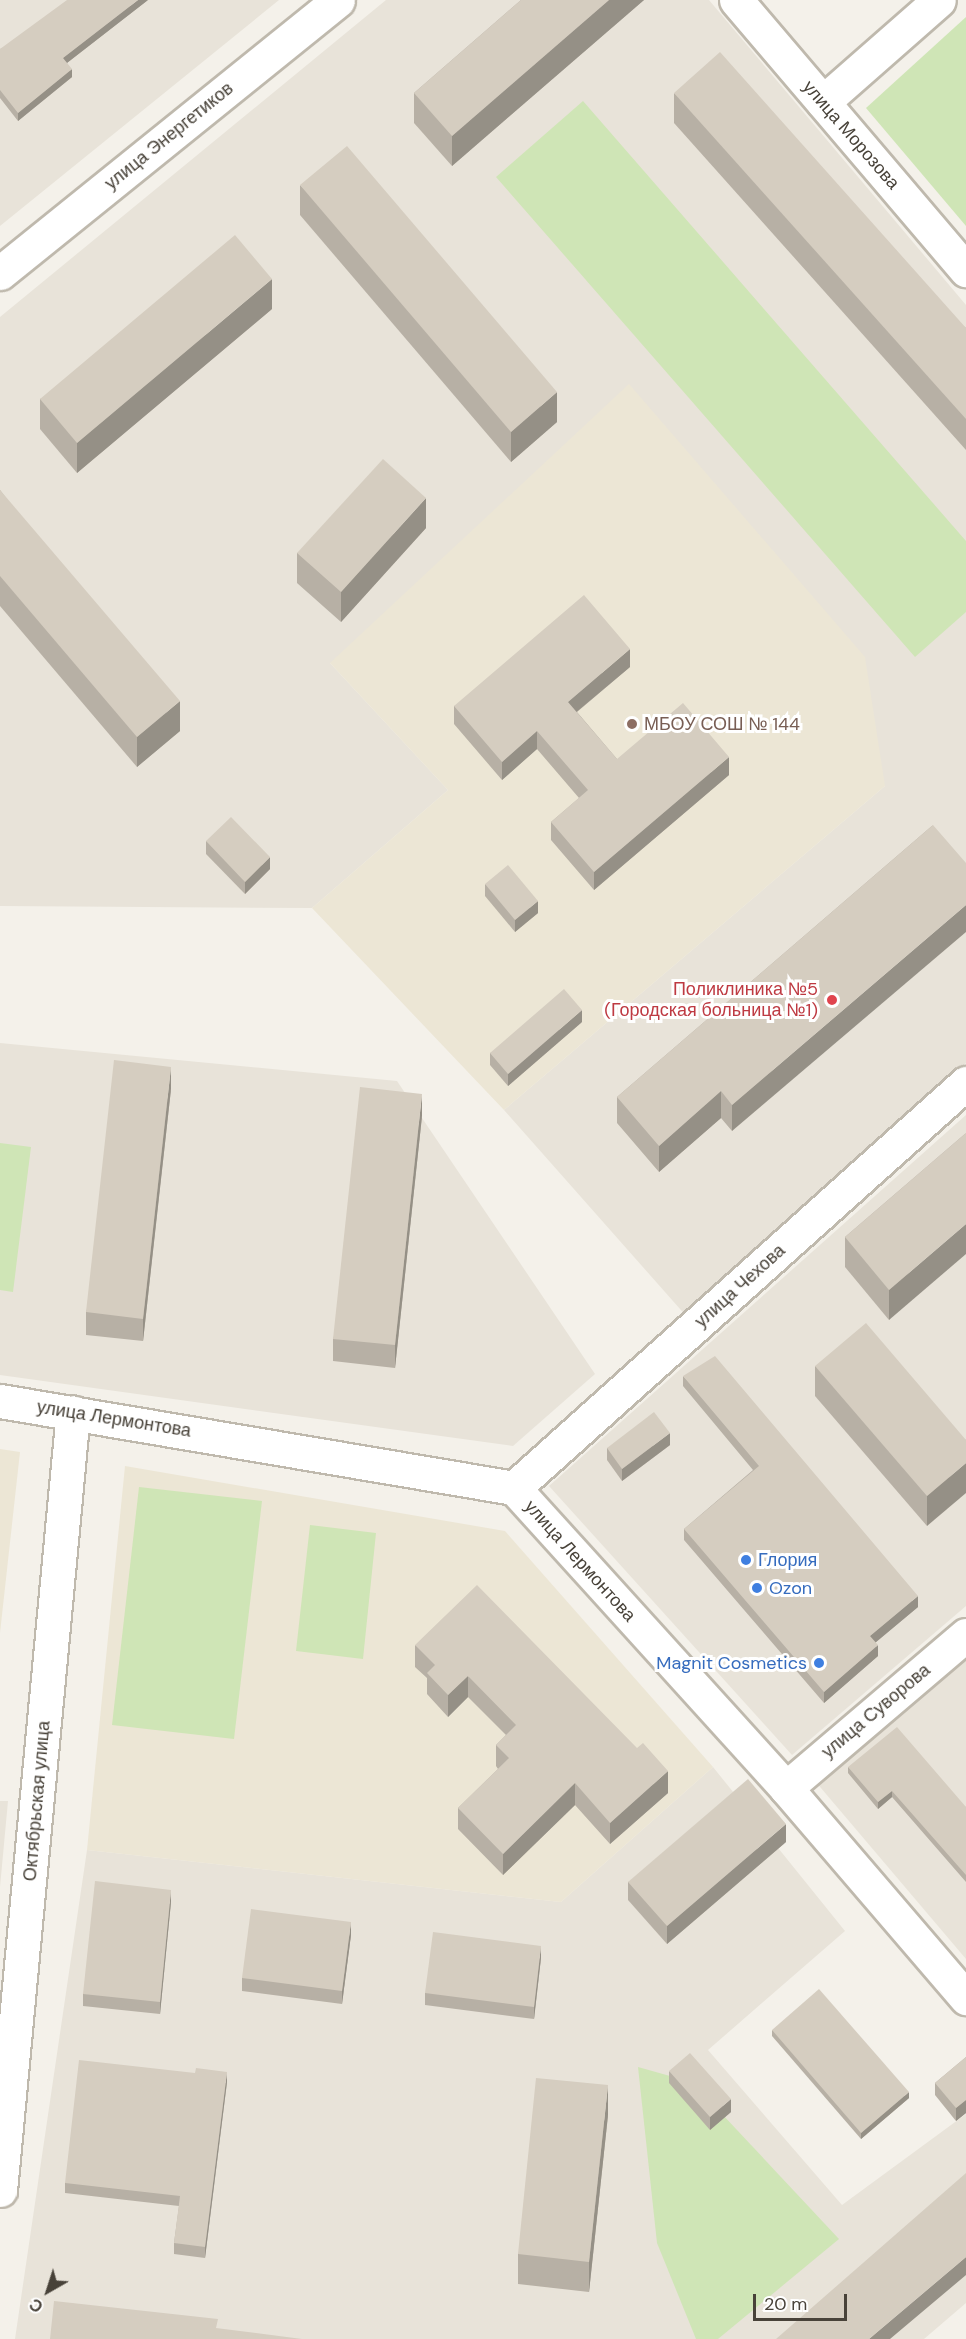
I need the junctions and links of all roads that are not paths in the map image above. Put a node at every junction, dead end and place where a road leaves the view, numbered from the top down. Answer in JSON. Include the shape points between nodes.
{"nodes":[{"id":1,"x":338,"y":0,"type":"edge"},
{"id":2,"x":736,"y":0,"type":"edge"},
{"id":3,"x":939,"y":0,"type":"edge"},
{"id":4,"x":823,"y":102,"type":"junction"},
{"id":5,"x":966,"y":270,"type":"edge"},
{"id":6,"x":0,"y":273,"type":"edge"},
{"id":7,"x":966,"y":1083,"type":"edge"},
{"id":8,"x":0,"y":1401,"type":"edge"},
{"id":9,"x":73,"y":1412,"type":"junction"},
{"id":10,"x":514,"y":1488,"type":"junction"},
{"id":11,"x":966,"y":1635,"type":"edge"},
{"id":12,"x":786,"y":1788,"type":"junction"},
{"id":13,"x":966,"y":1998,"type":"edge"},
{"id":14,"x":0,"y":2190,"type":"edge"}],
"edges":[{"from":1,"to":6,"type":"street","name":"улица Энергетиков"},
{"from":2,"to":4,"type":"street","name":"улица Морозова"},
{"from":3,"to":4,"type":"street"},
{"from":4,"to":5,"type":"street","name":"улица Морозова"},
{"from":7,"to":10,"type":"street","name":"улица Чехова"},
{"from":8,"to":9,"type":"street","name":"улица Лермонтова"},
{"from":9,"to":10,"type":"street","name":"улица Лермонтова"},
{"from":9,"to":14,"type":"street","name":"Октябрьская улица"},
{"from":10,"to":12,"type":"street","name":"улица Лермонтова"},
{"from":11,"to":12,"type":"street","name":"улица Суворова"},
{"from":12,"to":13,"type":"street","name":"улица Лермонтова"}]}
